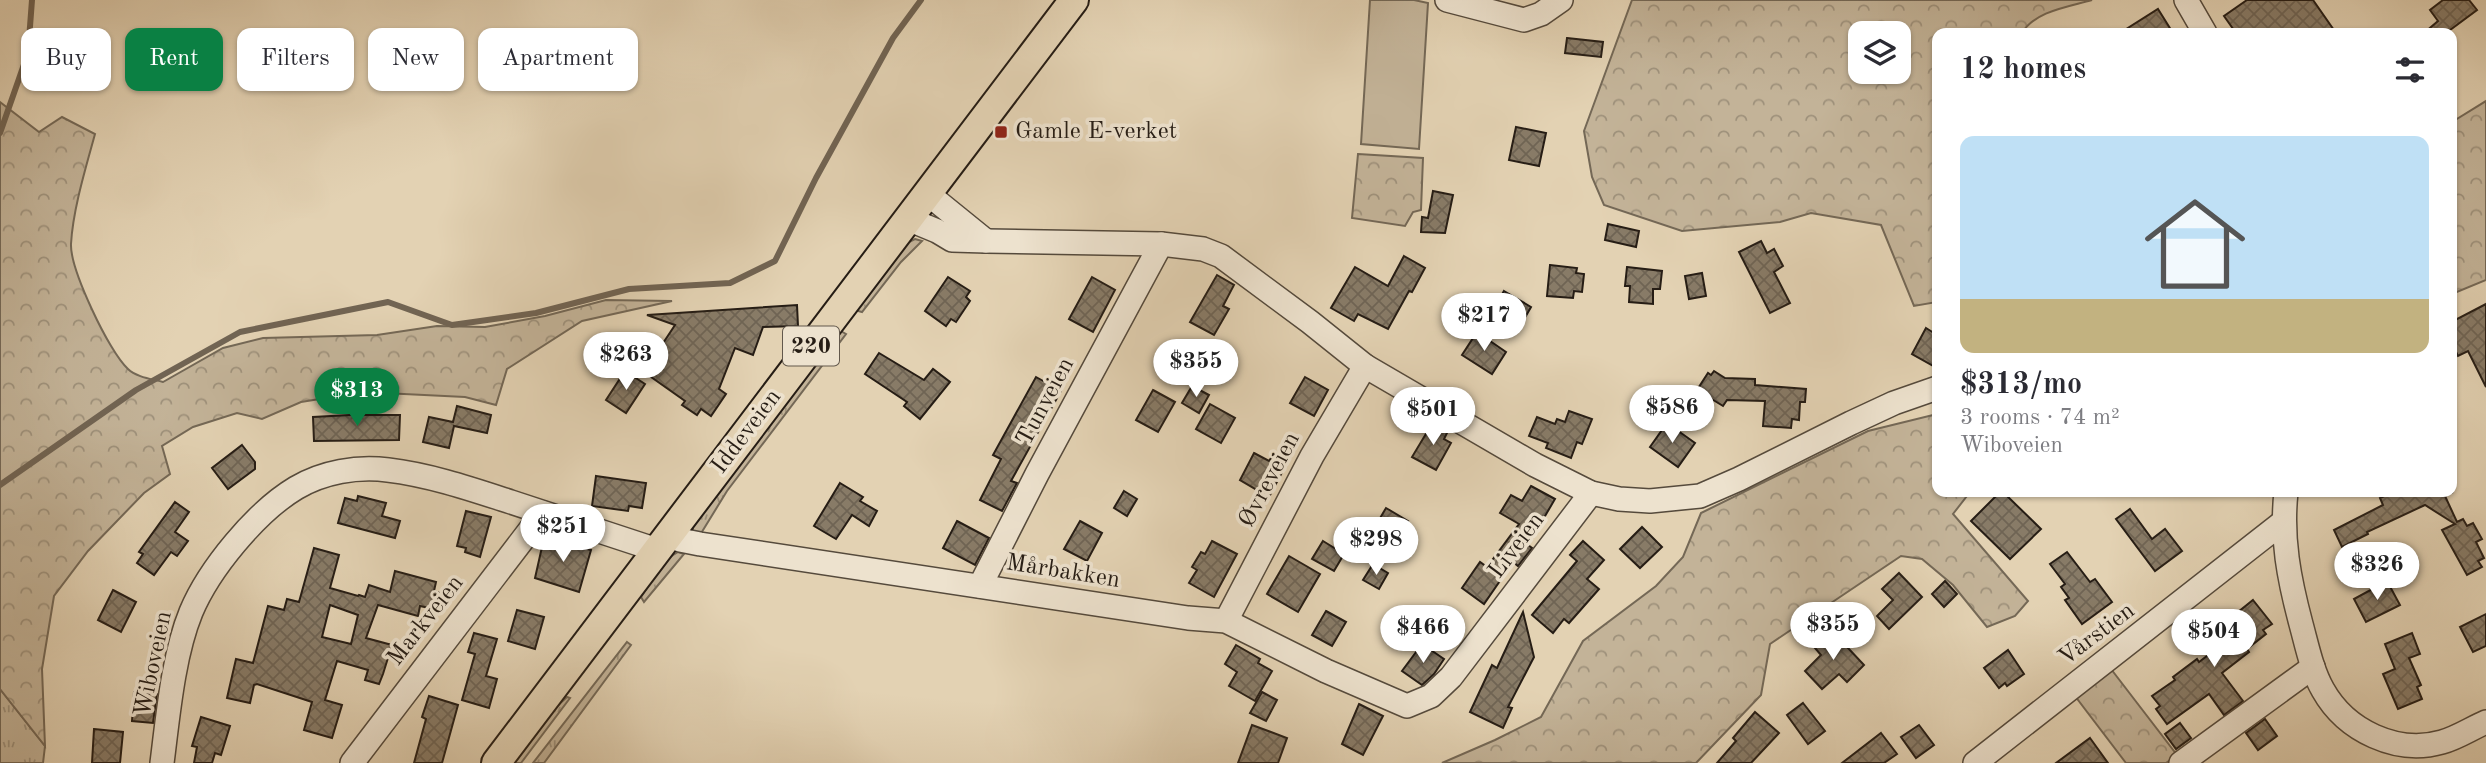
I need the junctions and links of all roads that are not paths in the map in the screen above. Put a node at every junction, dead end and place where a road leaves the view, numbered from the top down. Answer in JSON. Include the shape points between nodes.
{"nodes":[{"id":1,"x":1074,"y":0,"type":"edge"},
{"id":2,"x":1447,"y":0,"type":"edge"},
{"id":3,"x":1561,"y":0,"type":"edge"},
{"id":4,"x":2186,"y":0,"type":"edge"},
{"id":5,"x":2202,"y":28,"type":"edge"},
{"id":6,"x":928,"y":194,"type":"junction"},
{"id":7,"x":908,"y":219,"type":"junction"},
{"id":8,"x":986,"y":241,"type":"junction"},
{"id":9,"x":1161,"y":244,"type":"junction"},
{"id":10,"x":1366,"y":366,"type":"junction"},
{"id":11,"x":1932,"y":390,"type":"edge"},
{"id":12,"x":1591,"y":493,"type":"junction"},
{"id":13,"x":2286,"y":497,"type":"edge"},
{"id":14,"x":543,"y":513,"type":"junction"},
{"id":15,"x":2283,"y":523,"type":"junction"},
{"id":16,"x":664,"y":542,"type":"junction"},
{"id":17,"x":979,"y":586,"type":"junction"},
{"id":18,"x":1226,"y":621,"type":"junction"},
{"id":19,"x":2313,"y":667,"type":"junction"},
{"id":20,"x":1431,"y":696,"type":"joint"},
{"id":21,"x":2486,"y":722,"type":"edge"},
{"id":22,"x":162,"y":763,"type":"edge"},
{"id":23,"x":352,"y":763,"type":"edge"},
{"id":24,"x":496,"y":763,"type":"edge"},
{"id":25,"x":1975,"y":763,"type":"edge"},
{"id":26,"x":2181,"y":763,"type":"edge"}],
"edges":[{"from":1,"to":6,"type":"main road","name":"Iddeveien","number":"220"},
{"from":2,"to":3,"type":"street","via":[[1524,20],[1541,15]]},
{"from":4,"to":5,"type":"street"},
{"from":6,"to":7,"type":"main road","name":"Iddeveien","number":"220"},
{"from":6,"to":8,"type":"street"},
{"from":7,"to":8,"type":"street","via":[[952,240]]},
{"from":7,"to":16,"type":"main road","name":"Iddeveien","number":"220"},
{"from":8,"to":9,"type":"street"},
{"from":9,"to":10,"type":"street","via":[[1221,256]]},
{"from":9,"to":17,"type":"street","name":"Tunveien"},
{"from":10,"to":12,"type":"street","via":[[1475,432]]},
{"from":10,"to":18,"type":"street","name":"Øvreveien","via":[[1312,456]]},
{"from":11,"to":12,"type":"street","via":[[1850,423],[1699,496],[1650,501]]},
{"from":12,"to":20,"type":"street","name":"Liveien","via":[[1451,677]]},
{"from":13,"to":15,"type":"street"},
{"from":14,"to":16,"type":"street","name":"Wiboveien"},
{"from":14,"to":22,"type":"street","name":"Wiboveien","via":[[455,484],[386,469],[333,472],[296,488],[250,527],[198,597],[171,691]]},
{"from":14,"to":23,"type":"street","name":"Markveien"},
{"from":15,"to":19,"type":"street","via":[[2292,591]]},
{"from":15,"to":25,"type":"street","name":"Vårstien"},
{"from":16,"to":17,"type":"street","name":"Mårbakken","via":[[680,540]]},
{"from":16,"to":24,"type":"main road","name":"Iddeveien","number":"220"},
{"from":17,"to":18,"type":"street","name":"Mårbakken"},
{"from":18,"to":20,"type":"street","name":"Mårbakken","via":[[1407,706]]},
{"from":19,"to":21,"type":"street","via":[[2323,691],[2340,713],[2361,730],[2393,744],[2423,746]]},
{"from":19,"to":26,"type":"street"}]}
